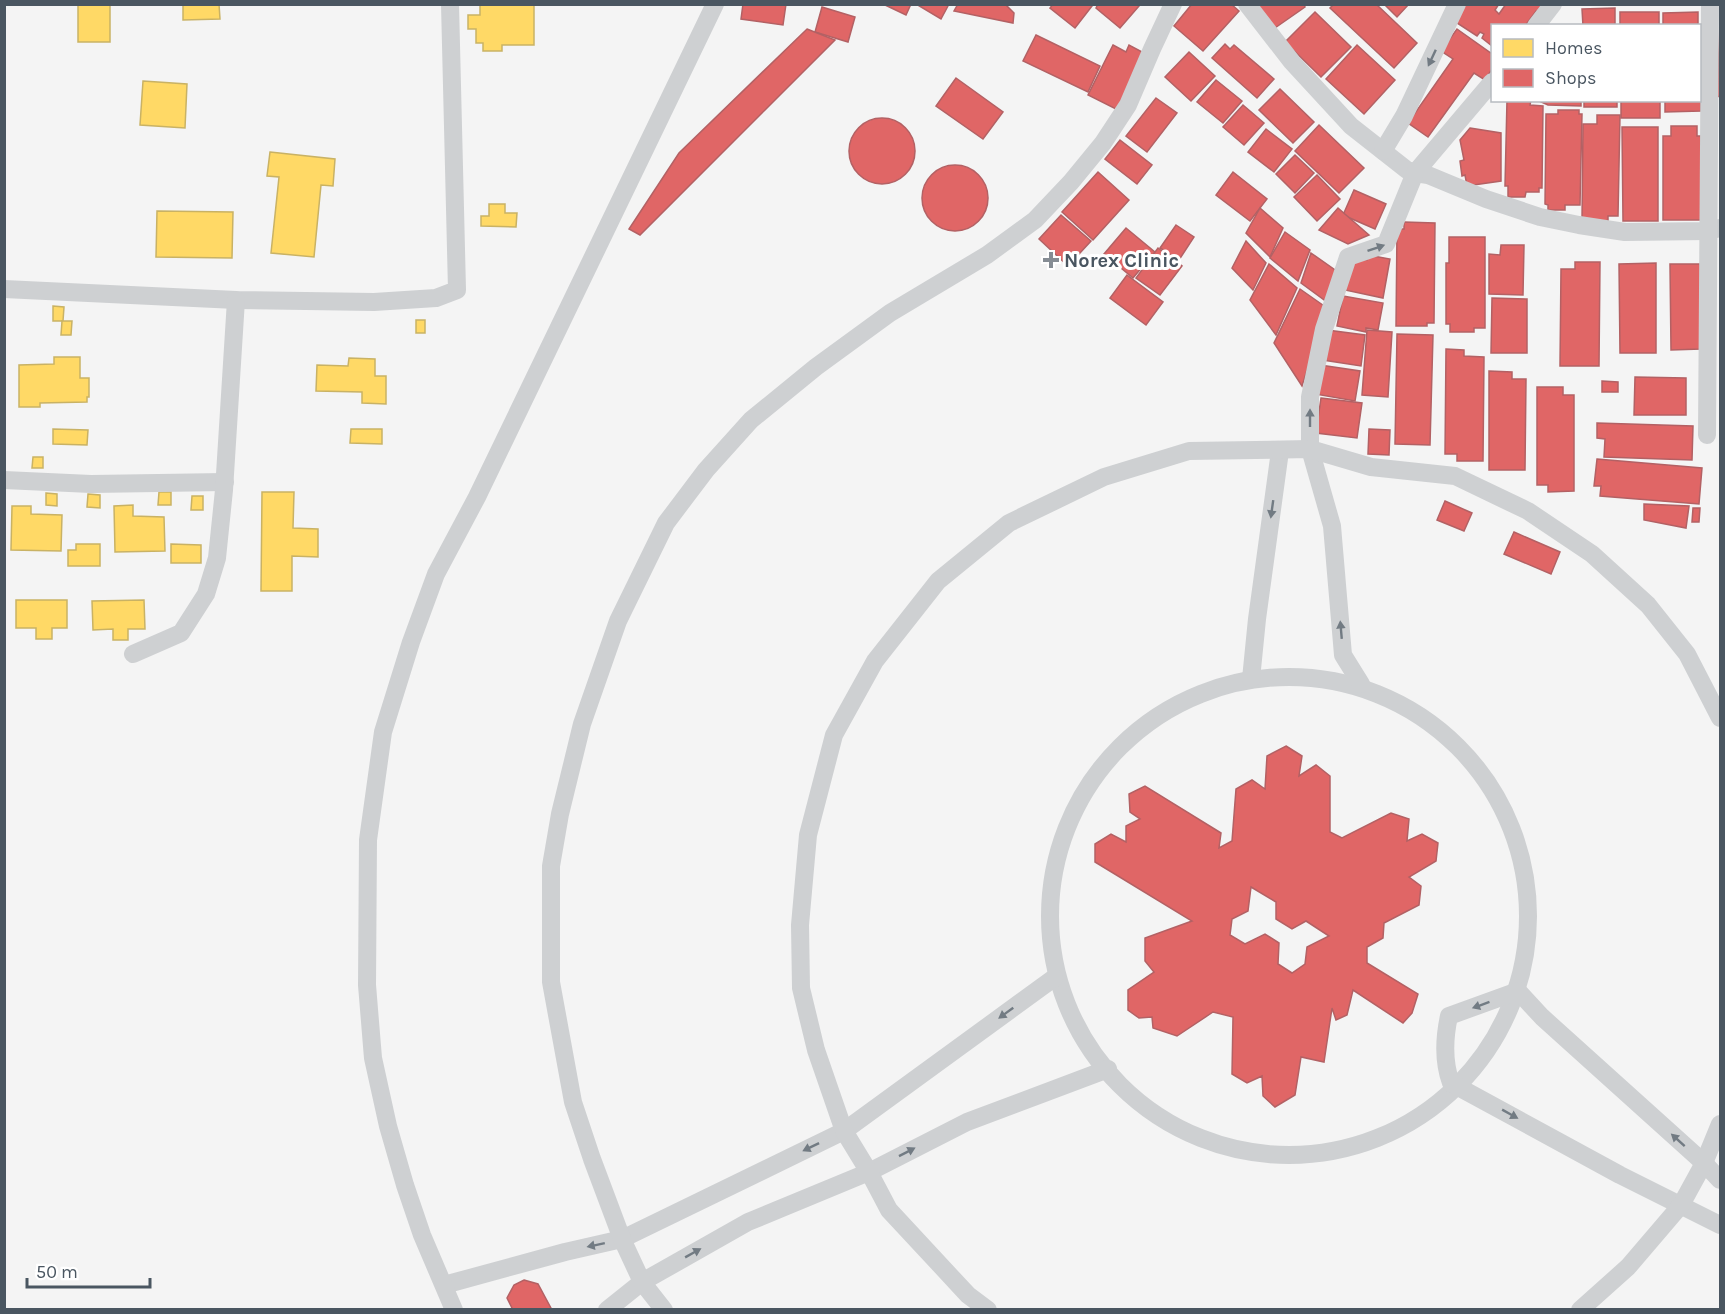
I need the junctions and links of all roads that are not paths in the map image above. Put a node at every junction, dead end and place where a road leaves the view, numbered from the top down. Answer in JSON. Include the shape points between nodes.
{"nodes":[{"id":1,"x":450,"y":4,"type":"edge"},
{"id":2,"x":715,"y":4,"type":"edge"},
{"id":3,"x":1173,"y":4,"type":"edge"},
{"id":4,"x":1247,"y":4,"type":"edge"},
{"id":5,"x":1457,"y":4,"type":"edge"},
{"id":6,"x":1553,"y":4,"type":"edge"},
{"id":7,"x":1710,"y":4,"type":"edge"},
{"id":8,"x":1538,"y":24,"type":"edge"},
{"id":9,"x":1491,"y":83,"type":"edge"},
{"id":10,"x":1383,"y":151,"type":"junction"},
{"id":11,"x":1415,"y":173,"type":"junction"},
{"id":12,"x":1714,"y":229,"type":"edge"},
{"id":13,"x":4,"y":289,"type":"edge"},
{"id":14,"x":236,"y":300,"type":"junction"},
{"id":15,"x":1707,"y":435,"type":"dead end"},
{"id":16,"x":1310,"y":449,"type":"junction"},
{"id":17,"x":1280,"y":451,"type":"junction"},
{"id":18,"x":4,"y":480,"type":"edge"},
{"id":19,"x":225,"y":482,"type":"junction"},
{"id":20,"x":133,"y":654,"type":"dead end"},
{"id":21,"x":1251,"y":678,"type":"junction"},
{"id":22,"x":1361,"y":684,"type":"junction"},
{"id":23,"x":1720,"y":718,"type":"edge"},
{"id":24,"x":1054,"y":978,"type":"junction"},
{"id":25,"x":1518,"y":991,"type":"junction"},
{"id":26,"x":1108,"y":1069,"type":"junction"},
{"id":27,"x":1458,"y":1086,"type":"junction"},
{"id":28,"x":1720,"y":1124,"type":"edge"},
{"id":29,"x":844,"y":1131,"type":"junction"},
{"id":30,"x":1704,"y":1163,"type":"junction"},
{"id":31,"x":869,"y":1172,"type":"junction"},
{"id":32,"x":1720,"y":1180,"type":"edge"},
{"id":33,"x":1682,"y":1205,"type":"junction"},
{"id":34,"x":1720,"y":1224,"type":"edge"},
{"id":35,"x":622,"y":1239,"type":"junction"},
{"id":36,"x":642,"y":1281,"type":"junction"},
{"id":37,"x":444,"y":1285,"type":"junction"},
{"id":38,"x":454,"y":1310,"type":"edge"},
{"id":39,"x":607,"y":1310,"type":"edge"},
{"id":40,"x":664,"y":1310,"type":"edge"},
{"id":41,"x":988,"y":1310,"type":"edge"},
{"id":42,"x":1580,"y":1310,"type":"edge"}],
"edges":[{"from":1,"to":14,"type":"street","via":[[457,290],[436,298],[374,302]]},
{"from":2,"to":37,"type":"street","via":[[482,487],[436,574],[383,732],[368,840],[367,985],[373,1058],[405,1185]]},
{"from":3,"to":35,"type":"street","via":[[1128,105],[1071,182],[1035,220],[987,255],[890,314],[751,420],[666,523],[618,621],[582,724],[560,814],[551,867],[551,982],[573,1102]]},
{"from":4,"to":10,"type":"street","via":[[1292,62],[1351,126]]},
{"from":5,"to":10,"type":"street","one_way":true,"via":[[1404,116]]},
{"from":6,"to":8,"type":"street"},
{"from":7,"to":12,"type":"street"},
{"from":9,"to":11,"type":"street"},
{"from":10,"to":11,"type":"street"},
{"from":11,"to":12,"type":"street","via":[[1540,217],[1579,225],[1625,232]]},
{"from":16,"to":11,"type":"street","one_way":true,"via":[[1310,397],[1324,329],[1348,258],[1386,244]]},
{"from":12,"to":15,"type":"street"},
{"from":13,"to":14,"type":"street"},
{"from":14,"to":19,"type":"street"},
{"from":16,"to":17,"type":"street"},
{"from":22,"to":16,"type":"street","one_way":true,"via":[[1344,655],[1332,526]]},
{"from":16,"to":23,"type":"street","via":[[1371,467],[1455,476],[1528,511],[1592,554],[1648,605],[1687,654]]},
{"from":17,"to":21,"type":"street","one_way":true},
{"from":17,"to":29,"type":"street","via":[[1189,452],[1104,477],[1009,523],[938,581],[875,661],[834,735],[808,835],[800,925],[801,988],[816,1050]]},
{"from":18,"to":19,"type":"street","via":[[91,484]]},
{"from":19,"to":20,"type":"street","via":[[217,558],[206,594],[182,633]]},
{"from":21,"to":22,"type":"street","via":[[1327,677]]},
{"from":21,"to":24,"type":"street","via":[[1166,714],[1128,741],[1079,800],[1053,864],[1047,914]]},
{"from":22,"to":25,"type":"street","via":[[1419,715],[1470,757],[1514,826],[1527,883],[1529,940]]},
{"from":24,"to":26,"type":"street","via":[[1079,1034]]},
{"from":24,"to":29,"type":"street","one_way":true},
{"from":25,"to":27,"type":"street","via":[[1492,1043]]},
{"from":25,"to":27,"type":"street","one_way":true,"via":[[1449,1016],[1445,1068],[1451,1083]]},
{"from":30,"to":25,"type":"street","one_way":true},
{"from":26,"to":27,"type":"street","via":[[1160,1118],[1197,1137],[1244,1151],[1284,1153],[1346,1148],[1385,1133],[1434,1108]]},
{"from":31,"to":26,"type":"street","one_way":true,"via":[[967,1122]]},
{"from":27,"to":33,"type":"street","one_way":true},
{"from":28,"to":30,"type":"street"},
{"from":29,"to":31,"type":"street"},
{"from":29,"to":35,"type":"street","one_way":true},
{"from":30,"to":32,"type":"street"},
{"from":30,"to":33,"type":"street"},
{"from":36,"to":31,"type":"street","one_way":true,"via":[[748,1222]]},
{"from":31,"to":41,"type":"street","via":[[889,1210]]},
{"from":33,"to":34,"type":"street"},
{"from":33,"to":42,"type":"street","via":[[1628,1267]]},
{"from":35,"to":36,"type":"street"},
{"from":35,"to":37,"type":"street","one_way":true},
{"from":36,"to":39,"type":"street"},
{"from":36,"to":40,"type":"street"},
{"from":37,"to":38,"type":"street"}]}
